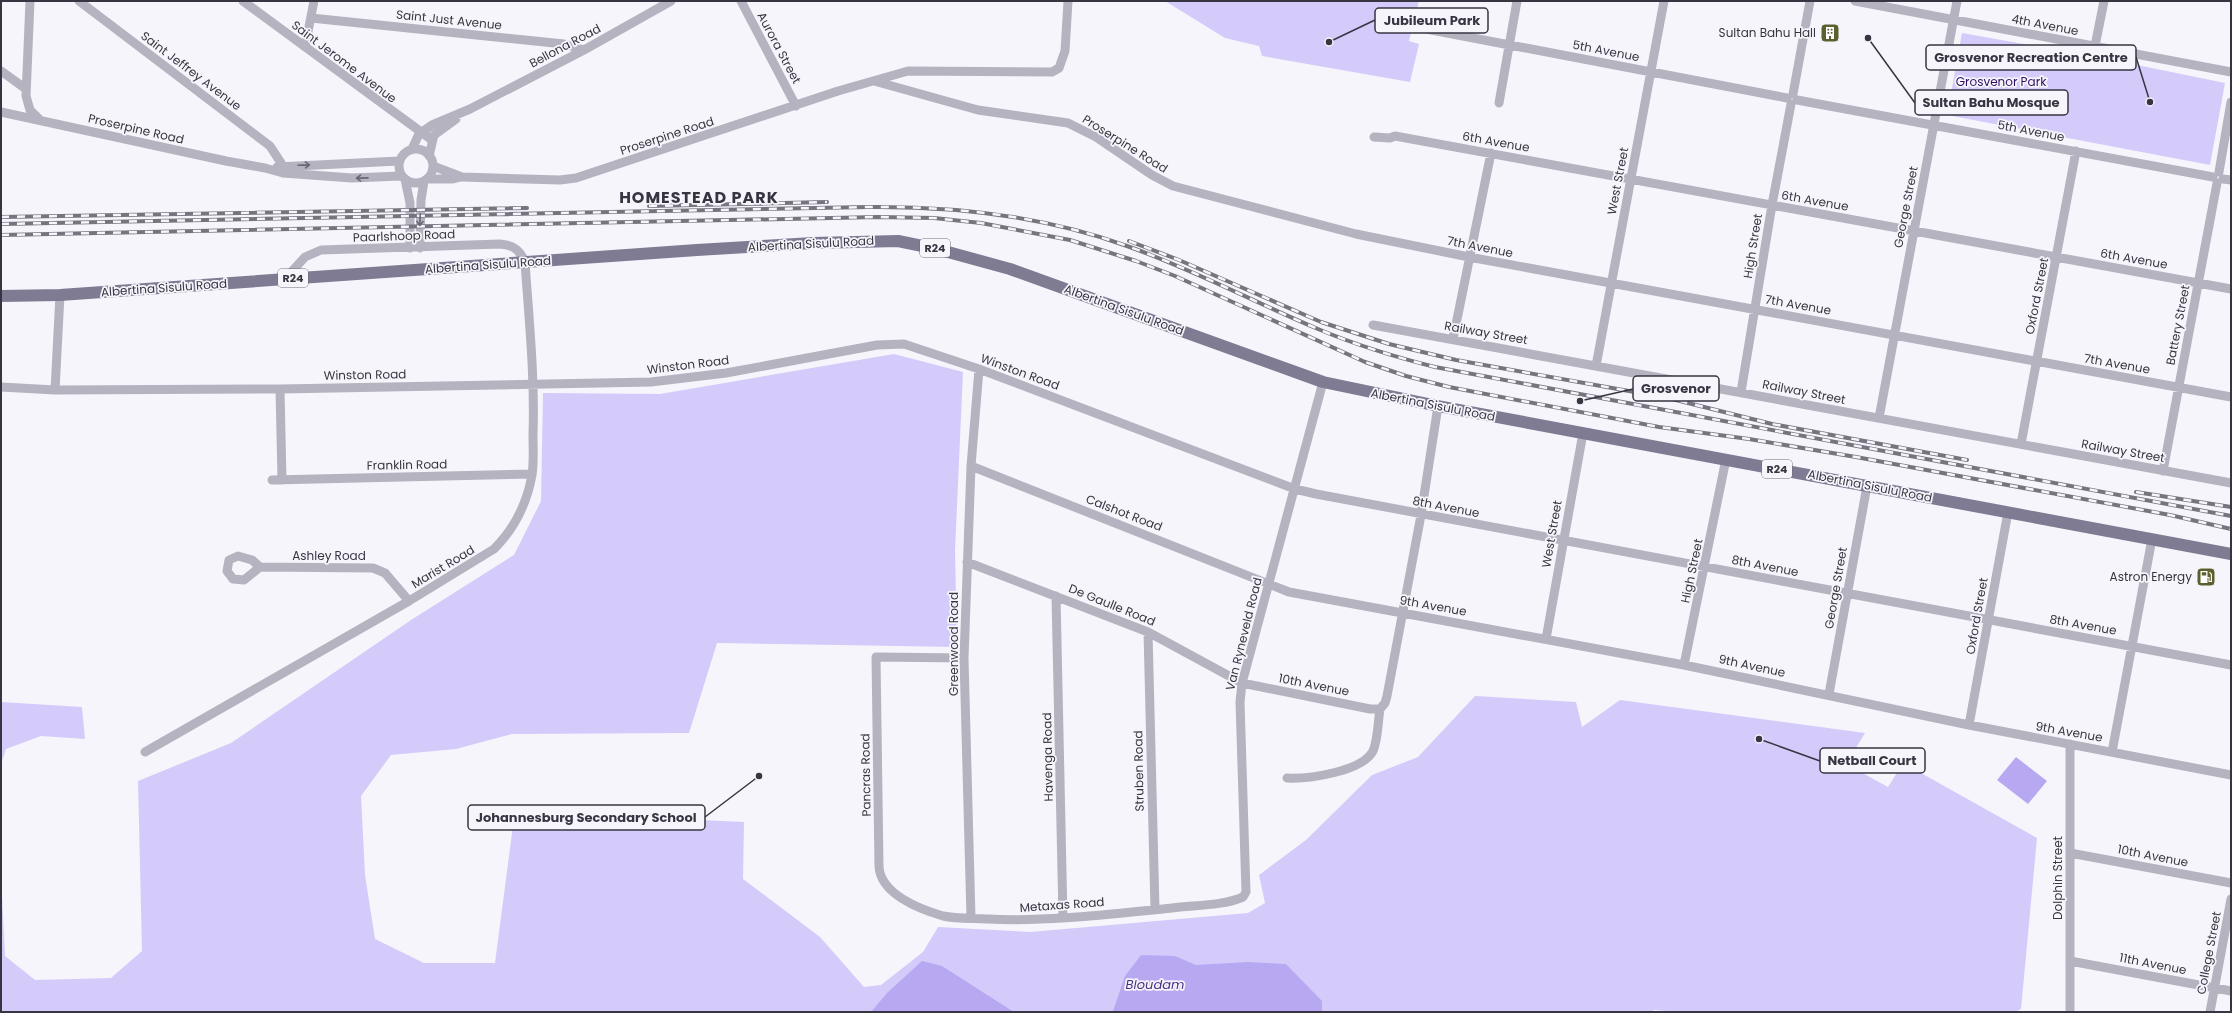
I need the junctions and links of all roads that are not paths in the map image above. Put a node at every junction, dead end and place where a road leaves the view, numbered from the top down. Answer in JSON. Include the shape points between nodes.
{"nodes":[{"id":1,"x":30,"y":1,"type":"edge"},
{"id":2,"x":79,"y":1,"type":"edge"},
{"id":3,"x":243,"y":1,"type":"edge"},
{"id":4,"x":314,"y":1,"type":"edge"},
{"id":5,"x":670,"y":1,"type":"edge"},
{"id":6,"x":740,"y":1,"type":"edge"},
{"id":7,"x":1068,"y":1,"type":"edge"},
{"id":8,"x":1517,"y":1,"type":"edge"},
{"id":9,"x":1664,"y":1,"type":"edge"},
{"id":10,"x":1810,"y":1,"type":"edge"},
{"id":11,"x":1855,"y":1,"type":"edge"},
{"id":12,"x":1957,"y":1,"type":"edge"},
{"id":13,"x":2104,"y":1,"type":"edge"},
{"id":14,"x":311,"y":18,"type":"junction"},
{"id":15,"x":1954,"y":20,"type":"junction"},
{"id":16,"x":1420,"y":28,"type":"dead end"},
{"id":17,"x":1510,"y":45,"type":"junction"},
{"id":18,"x":2095,"y":46,"type":"junction"},
{"id":19,"x":305,"y":47,"type":"junction"},
{"id":20,"x":584,"y":50,"type":"junction"},
{"id":21,"x":1,"y":71,"type":"edge"},
{"id":22,"x":1651,"y":72,"type":"junction"},
{"id":23,"x":2231,"y":72,"type":"edge"},
{"id":24,"x":874,"y":81,"type":"junction"},
{"id":25,"x":26,"y":89,"type":"junction"},
{"id":26,"x":1792,"y":99,"type":"junction"},
{"id":27,"x":2231,"y":102,"type":"edge"},
{"id":28,"x":1499,"y":103,"type":"dead end"},
{"id":29,"x":796,"y":106,"type":"junction"},
{"id":30,"x":470,"y":109,"type":"junction"},
{"id":31,"x":1,"y":112,"type":"edge"},
{"id":32,"x":39,"y":119,"type":"junction"},
{"id":33,"x":1934,"y":125,"type":"junction"},
{"id":34,"x":420,"y":134,"type":"junction"},
{"id":35,"x":1374,"y":137,"type":"dead end"},
{"id":36,"x":432,"y":140,"type":"junction"},
{"id":37,"x":412,"y":149,"type":"junction"},
{"id":38,"x":2076,"y":151,"type":"junction"},
{"id":39,"x":1491,"y":153,"type":"junction"},
{"id":40,"x":429,"y":156,"type":"junction"},
{"id":41,"x":399,"y":161,"type":"junction"},
{"id":42,"x":283,"y":166,"type":"junction"},
{"id":43,"x":433,"y":166,"type":"junction"},
{"id":44,"x":265,"y":168,"type":"junction"},
{"id":45,"x":403,"y":177,"type":"junction"},
{"id":46,"x":462,"y":177,"type":"junction"},
{"id":47,"x":2221,"y":178,"type":"edge"},
{"id":48,"x":1631,"y":179,"type":"junction"},
{"id":49,"x":426,"y":180,"type":"junction"},
{"id":50,"x":1772,"y":205,"type":"junction"},
{"id":51,"x":1914,"y":231,"type":"junction"},
{"id":52,"x":415,"y":236,"type":"junction"},
{"id":53,"x":1362,"y":236,"type":"joint"},
{"id":54,"x":415,"y":248,"type":"junction"},
{"id":55,"x":1469,"y":257,"type":"junction"},
{"id":56,"x":2056,"y":257,"type":"junction"},
{"id":57,"x":525,"y":262,"type":"junction"},
{"id":58,"x":285,"y":279,"type":"junction"},
{"id":59,"x":1611,"y":283,"type":"junction"},
{"id":60,"x":2198,"y":283,"type":"junction"},
{"id":61,"x":2231,"y":289,"type":"edge"},
{"id":62,"x":60,"y":295,"type":"junction"},
{"id":63,"x":1,"y":296,"type":"edge"},
{"id":64,"x":1755,"y":310,"type":"junction"},
{"id":65,"x":1373,"y":325,"type":"dead end"},
{"id":66,"x":1895,"y":335,"type":"junction"},
{"id":67,"x":1453,"y":339,"type":"junction"},
{"id":68,"x":2036,"y":361,"type":"junction"},
{"id":69,"x":1596,"y":366,"type":"junction"},
{"id":70,"x":979,"y":369,"type":"junction"},
{"id":71,"x":1323,"y":382,"type":"junction"},
{"id":72,"x":534,"y":384,"type":"junction"},
{"id":73,"x":1,"y":387,"type":"edge"},
{"id":74,"x":2178,"y":387,"type":"junction"},
{"id":75,"x":280,"y":389,"type":"junction"},
{"id":76,"x":55,"y":390,"type":"junction"},
{"id":77,"x":1741,"y":392,"type":"junction"},
{"id":78,"x":2231,"y":397,"type":"edge"},
{"id":79,"x":1438,"y":406,"type":"junction"},
{"id":80,"x":1879,"y":418,"type":"junction"},
{"id":81,"x":1583,"y":433,"type":"junction"},
{"id":82,"x":2021,"y":444,"type":"junction"},
{"id":83,"x":1726,"y":459,"type":"junction"},
{"id":84,"x":971,"y":466,"type":"junction"},
{"id":85,"x":2162,"y":471,"type":"junction"},
{"id":86,"x":532,"y":474,"type":"junction"},
{"id":87,"x":272,"y":480,"type":"dead end"},
{"id":88,"x":282,"y":480,"type":"junction"},
{"id":89,"x":2231,"y":483,"type":"edge"},
{"id":90,"x":1867,"y":486,"type":"junction"},
{"id":91,"x":1295,"y":489,"type":"junction"},
{"id":92,"x":2008,"y":512,"type":"junction"},
{"id":93,"x":1421,"y":514,"type":"junction"},
{"id":94,"x":2152,"y":539,"type":"junction"},
{"id":95,"x":1563,"y":541,"type":"junction"},
{"id":96,"x":2231,"y":554,"type":"edge"},
{"id":97,"x":966,"y":562,"type":"junction"},
{"id":98,"x":260,"y":567,"type":"dead end"},
{"id":99,"x":1705,"y":567,"type":"junction"},
{"id":100,"x":1268,"y":582,"type":"junction"},
{"id":101,"x":1847,"y":594,"type":"junction"},
{"id":102,"x":1056,"y":596,"type":"junction"},
{"id":103,"x":409,"y":601,"type":"junction"},
{"id":104,"x":1403,"y":613,"type":"junction"},
{"id":105,"x":1989,"y":620,"type":"junction"},
{"id":106,"x":1148,"y":632,"type":"junction"},
{"id":107,"x":1546,"y":639,"type":"junction"},
{"id":108,"x":2131,"y":646,"type":"junction"},
{"id":109,"x":964,"y":658,"type":"junction"},
{"id":110,"x":1684,"y":665,"type":"junction"},
{"id":111,"x":2231,"y":665,"type":"edge"},
{"id":112,"x":1242,"y":683,"type":"junction"},
{"id":113,"x":1829,"y":694,"type":"junction"},
{"id":114,"x":1381,"y":708,"type":"junction"},
{"id":115,"x":1969,"y":725,"type":"junction"},
{"id":116,"x":2070,"y":744,"type":"junction"},
{"id":117,"x":145,"y":752,"type":"dead end"},
{"id":118,"x":2112,"y":752,"type":"junction"},
{"id":119,"x":2231,"y":775,"type":"edge"},
{"id":120,"x":1287,"y":778,"type":"dead end"},
{"id":121,"x":2070,"y":853,"type":"junction"},
{"id":122,"x":2231,"y":883,"type":"edge"},
{"id":123,"x":888,"y":889,"type":"joint"},
{"id":124,"x":1243,"y":897,"type":"joint"},
{"id":125,"x":2231,"y":899,"type":"edge"},
{"id":126,"x":1154,"y":909,"type":"junction"},
{"id":127,"x":971,"y":918,"type":"junction"},
{"id":128,"x":1063,"y":918,"type":"junction"},
{"id":129,"x":2070,"y":961,"type":"junction"},
{"id":130,"x":2214,"y":988,"type":"junction"},
{"id":131,"x":2231,"y":991,"type":"edge"},
{"id":132,"x":2070,"y":1012,"type":"edge"},
{"id":133,"x":2210,"y":1012,"type":"edge"}],
"edges":[{"from":1,"to":25,"type":"street"},
{"from":2,"to":42,"type":"street","name":"Saint Jeffrey Avenue","via":[[270,146]]},
{"from":3,"to":19,"type":"street","name":"Saint Jerome Avenue"},
{"from":4,"to":14,"type":"street"},
{"from":5,"to":20,"type":"street","name":"Bellona Road"},
{"from":6,"to":29,"type":"street","name":"Aurora Street"},
{"from":7,"to":24,"type":"street","name":"Proserpine Road","via":[[1065,51],[1059,68],[1046,73],[908,71]]},
{"from":8,"to":17,"type":"street"},
{"from":9,"to":22,"type":"street","name":"West Street"},
{"from":10,"to":26,"type":"street","name":"High Street"},
{"from":11,"to":15,"type":"street","name":"4th Avenue"},
{"from":12,"to":15,"type":"street","name":"George Street"},
{"from":13,"to":18,"type":"street"},
{"from":14,"to":19,"type":"street"},
{"from":14,"to":20,"type":"street","name":"Saint Just Avenue","via":[[564,44]]},
{"from":15,"to":18,"type":"street","name":"4th Avenue"},
{"from":15,"to":33,"type":"street","name":"George Street"},
{"from":16,"to":17,"type":"street","name":"5th Avenue"},
{"from":17,"to":22,"type":"street","name":"5th Avenue"},
{"from":17,"to":28,"type":"street"},
{"from":18,"to":23,"type":"street","name":"4th Avenue"},
{"from":19,"to":34,"type":"street","name":"Saint Jerome Avenue"},
{"from":20,"to":30,"type":"street","name":"Bellona Road"},
{"from":21,"to":25,"type":"street"},
{"from":22,"to":26,"type":"street","name":"5th Avenue"},
{"from":22,"to":48,"type":"street","name":"West Street"},
{"from":24,"to":29,"type":"street","name":"Proserpine Road"},
{"from":24,"to":53,"type":"street","name":"Proserpine Road","via":[[978,110],[1068,123],[1096,137],[1173,186]]},
{"from":25,"to":32,"type":"street","via":[[30,110]]},
{"from":26,"to":33,"type":"street","name":"5th Avenue"},
{"from":26,"to":50,"type":"street","name":"High Street"},
{"from":27,"to":47,"type":"street","name":"Battery Street"},
{"from":29,"to":46,"type":"street","name":"Proserpine Road","via":[[576,178],[560,180]]},
{"from":30,"to":34,"type":"street","name":"Bellona Road","via":[[441,120]]},
{"from":30,"to":36,"type":"street","name":"Bellona Road","via":[[442,128]]},
{"from":31,"to":32,"type":"street","name":"Proserpine Road"},
{"from":32,"to":44,"type":"street","name":"Proserpine Road","via":[[226,162]]},
{"from":33,"to":38,"type":"street","name":"5th Avenue"},
{"from":33,"to":51,"type":"street","name":"George Street"},
{"from":34,"to":36,"type":"street","name":"Saint Jerome Avenue"},
{"from":34,"to":37,"type":"street"},
{"from":35,"to":39,"type":"street","name":"6th Avenue","via":[[1395,136]]},
{"from":36,"to":40,"type":"street"},
{"from":37,"to":40,"type":"street","via":[[418,149]]},
{"from":37,"to":41,"type":"street"},
{"from":38,"to":47,"type":"street","name":"5th Avenue"},
{"from":38,"to":56,"type":"street","name":"Oxford Street"},
{"from":39,"to":48,"type":"street","name":"6th Avenue"},
{"from":39,"to":55,"type":"street"},
{"from":40,"to":43,"type":"street"},
{"from":42,"to":41,"type":"street","name":"Proserpine Road","one_way":true},
{"from":41,"to":45,"type":"street"},
{"from":42,"to":44,"type":"street","name":"Proserpine Road"},
{"from":43,"to":46,"type":"street","name":"Proserpine Road"},
{"from":43,"to":49,"type":"street"},
{"from":45,"to":44,"type":"street","name":"Proserpine Road","one_way":true,"via":[[325,178]]},
{"from":45,"to":49,"type":"street","name":"Proserpine Road","via":[[415,183]]},
{"from":45,"to":52,"type":"street"},
{"from":46,"to":49,"type":"street","name":"Proserpine Road","via":[[453,180]]},
{"from":47,"to":60,"type":"street","name":"Battery Street"},
{"from":48,"to":50,"type":"street","name":"6th Avenue"},
{"from":48,"to":59,"type":"street","name":"West Street"},
{"from":49,"to":52,"type":"street","one_way":true},
{"from":50,"to":51,"type":"street","name":"6th Avenue"},
{"from":50,"to":64,"type":"street","name":"High Street"},
{"from":51,"to":56,"type":"street","name":"6th Avenue"},
{"from":51,"to":66,"type":"street","name":"George Street"},
{"from":52,"to":54,"type":"street"},
{"from":53,"to":55,"type":"street","name":"7th Avenue"},
{"from":54,"to":57,"type":"street","name":"Paarlshoop Road","via":[[509,245],[520,252]]},
{"from":54,"to":58,"type":"street","name":"Paarlshoop Road","via":[[321,250],[305,257]]},
{"from":55,"to":59,"type":"street","name":"7th Avenue"},
{"from":55,"to":67,"type":"street"},
{"from":56,"to":60,"type":"street","name":"6th Avenue"},
{"from":56,"to":68,"type":"street","name":"Oxford Street"},
{"from":57,"to":58,"type":"main road","name":"Albertina Sisulu Road","number":"R24"},
{"from":57,"to":71,"type":"main road","name":"Albertina Sisulu Road","number":"R24","via":[[805,244],[886,240],[908,242],[1010,269]]},
{"from":57,"to":72,"type":"street","name":"Marist Road"},
{"from":58,"to":62,"type":"main road","name":"Albertina Sisulu Road","number":"R24"},
{"from":59,"to":64,"type":"street","name":"7th Avenue"},
{"from":59,"to":69,"type":"street","name":"West Street"},
{"from":60,"to":61,"type":"street","name":"6th Avenue"},
{"from":60,"to":74,"type":"street","name":"Battery Street"},
{"from":62,"to":63,"type":"main road","name":"Albertina Sisulu Road","number":"R24"},
{"from":62,"to":76,"type":"street"},
{"from":64,"to":66,"type":"street","name":"7th Avenue"},
{"from":64,"to":77,"type":"street","name":"High Street"},
{"from":65,"to":67,"type":"street","name":"Railway Street"},
{"from":66,"to":68,"type":"street","name":"7th Avenue"},
{"from":66,"to":80,"type":"street","name":"George Street"},
{"from":67,"to":69,"type":"street","name":"Railway Street"},
{"from":68,"to":74,"type":"street","name":"7th Avenue"},
{"from":68,"to":82,"type":"street","name":"Oxford Street"},
{"from":69,"to":77,"type":"street","name":"Railway Street"},
{"from":70,"to":72,"type":"street","name":"Winston Road","via":[[904,344],[889,343],[679,380]]},
{"from":70,"to":84,"type":"street","name":"Greenwood Road"},
{"from":70,"to":91,"type":"street","name":"Winston Road"},
{"from":71,"to":79,"type":"main road","name":"Albertina Sisulu Road","number":"R24"},
{"from":71,"to":91,"type":"street","name":"Van Ryneveld Road"},
{"from":72,"to":75,"type":"street","name":"Winston Road"},
{"from":72,"to":86,"type":"street","name":"Marist Road"},
{"from":73,"to":76,"type":"street","name":"Winston Road"},
{"from":74,"to":78,"type":"street","name":"7th Avenue"},
{"from":74,"to":85,"type":"street","name":"Battery Street"},
{"from":75,"to":76,"type":"street","name":"Winston Road"},
{"from":75,"to":88,"type":"street"},
{"from":77,"to":80,"type":"street","name":"Railway Street"},
{"from":79,"to":81,"type":"main road","name":"Albertina Sisulu Road","number":"R24"},
{"from":79,"to":93,"type":"street"},
{"from":80,"to":82,"type":"street","name":"Railway Street"},
{"from":81,"to":83,"type":"main road","name":"Albertina Sisulu Road","number":"R24"},
{"from":81,"to":95,"type":"street","name":"West Street"},
{"from":82,"to":85,"type":"street","name":"Railway Street"},
{"from":83,"to":90,"type":"main road","name":"Albertina Sisulu Road","number":"R24"},
{"from":83,"to":99,"type":"street","name":"High Street"},
{"from":84,"to":97,"type":"street","name":"Greenwood Road"},
{"from":84,"to":100,"type":"street","name":"Calshot Road"},
{"from":85,"to":89,"type":"street","name":"Railway Street"},
{"from":86,"to":88,"type":"street","name":"Franklin Road"},
{"from":86,"to":103,"type":"street","name":"Marist Road","via":[[521,510],[503,541]]},
{"from":87,"to":88,"type":"street","name":"Franklin Road"},
{"from":90,"to":92,"type":"main road","name":"Albertina Sisulu Road","number":"R24"},
{"from":90,"to":101,"type":"street","name":"George Street"},
{"from":91,"to":93,"type":"street","name":"8th Avenue"},
{"from":91,"to":100,"type":"street","name":"Van Ryneveld Road"},
{"from":92,"to":94,"type":"main road","name":"Albertina Sisulu Road","number":"R24"},
{"from":92,"to":105,"type":"street","name":"Oxford Street"},
{"from":93,"to":95,"type":"street","name":"8th Avenue"},
{"from":93,"to":104,"type":"street"},
{"from":94,"to":96,"type":"main road","name":"Albertina Sisulu Road","number":"R24"},
{"from":94,"to":108,"type":"street"},
{"from":95,"to":99,"type":"street","name":"8th Avenue"},
{"from":95,"to":107,"type":"street","name":"West Street"},
{"from":97,"to":102,"type":"street","name":"De Gaulle Road"},
{"from":97,"to":109,"type":"street","name":"Greenwood Road"},
{"from":98,"to":103,"type":"street","name":"Ashley Road","via":[[374,568],[385,573]]},
{"from":99,"to":101,"type":"street","name":"8th Avenue"},
{"from":99,"to":110,"type":"street","name":"High Street"},
{"from":100,"to":104,"type":"street","name":"9th Avenue","via":[[1301,594]]},
{"from":100,"to":112,"type":"street","name":"Van Ryneveld Road"},
{"from":101,"to":105,"type":"street","name":"8th Avenue"},
{"from":101,"to":113,"type":"street","name":"George Street"},
{"from":102,"to":106,"type":"street","name":"De Gaulle Road"},
{"from":102,"to":128,"type":"street","name":"Havenga Road"},
{"from":103,"to":117,"type":"street","name":"Marist Road"},
{"from":104,"to":107,"type":"street","name":"9th Avenue"},
{"from":104,"to":114,"type":"street","via":[[1387,696]]},
{"from":105,"to":108,"type":"street","name":"8th Avenue"},
{"from":105,"to":115,"type":"street","name":"Oxford Street"},
{"from":106,"to":112,"type":"street","name":"De Gaulle Road"},
{"from":106,"to":126,"type":"street","name":"Struben Road"},
{"from":107,"to":110,"type":"street","name":"9th Avenue"},
{"from":108,"to":111,"type":"street","name":"8th Avenue"},
{"from":108,"to":118,"type":"street"},
{"from":109,"to":123,"type":"street","name":"Pancras Road","via":[[876,657],[879,867],[881,878]]},
{"from":109,"to":127,"type":"street","name":"Greenwood Road"},
{"from":110,"to":113,"type":"street","name":"9th Avenue"},
{"from":112,"to":114,"type":"street","name":"10th Avenue","via":[[1370,709]]},
{"from":112,"to":124,"type":"street","name":"Van Ryneveld Road","via":[[1240,702],[1246,892]]},
{"from":113,"to":115,"type":"street","name":"9th Avenue"},
{"from":114,"to":120,"type":"street","via":[[1373,751],[1361,764],[1341,770]]},
{"from":115,"to":116,"type":"street","name":"9th Avenue"},
{"from":116,"to":118,"type":"street","name":"9th Avenue"},
{"from":116,"to":121,"type":"street","name":"Dolphin Street"},
{"from":118,"to":119,"type":"street","name":"9th Avenue"},
{"from":121,"to":122,"type":"street","name":"10th Avenue"},
{"from":121,"to":129,"type":"street","name":"Dolphin Street"},
{"from":123,"to":127,"type":"street","name":"Metaxas Road","via":[[906,900],[942,915]]},
{"from":124,"to":126,"type":"street","name":"Metaxas Road","via":[[1226,902]]},
{"from":125,"to":130,"type":"street","name":"College Street"},
{"from":126,"to":128,"type":"street","name":"Metaxas Road"},
{"from":127,"to":128,"type":"street","name":"Metaxas Road"},
{"from":129,"to":130,"type":"street","name":"11th Avenue"},
{"from":129,"to":132,"type":"street","name":"Dolphin Street"},
{"from":130,"to":131,"type":"street","name":"11th Avenue"},
{"from":130,"to":133,"type":"street","name":"College Street"}]}
